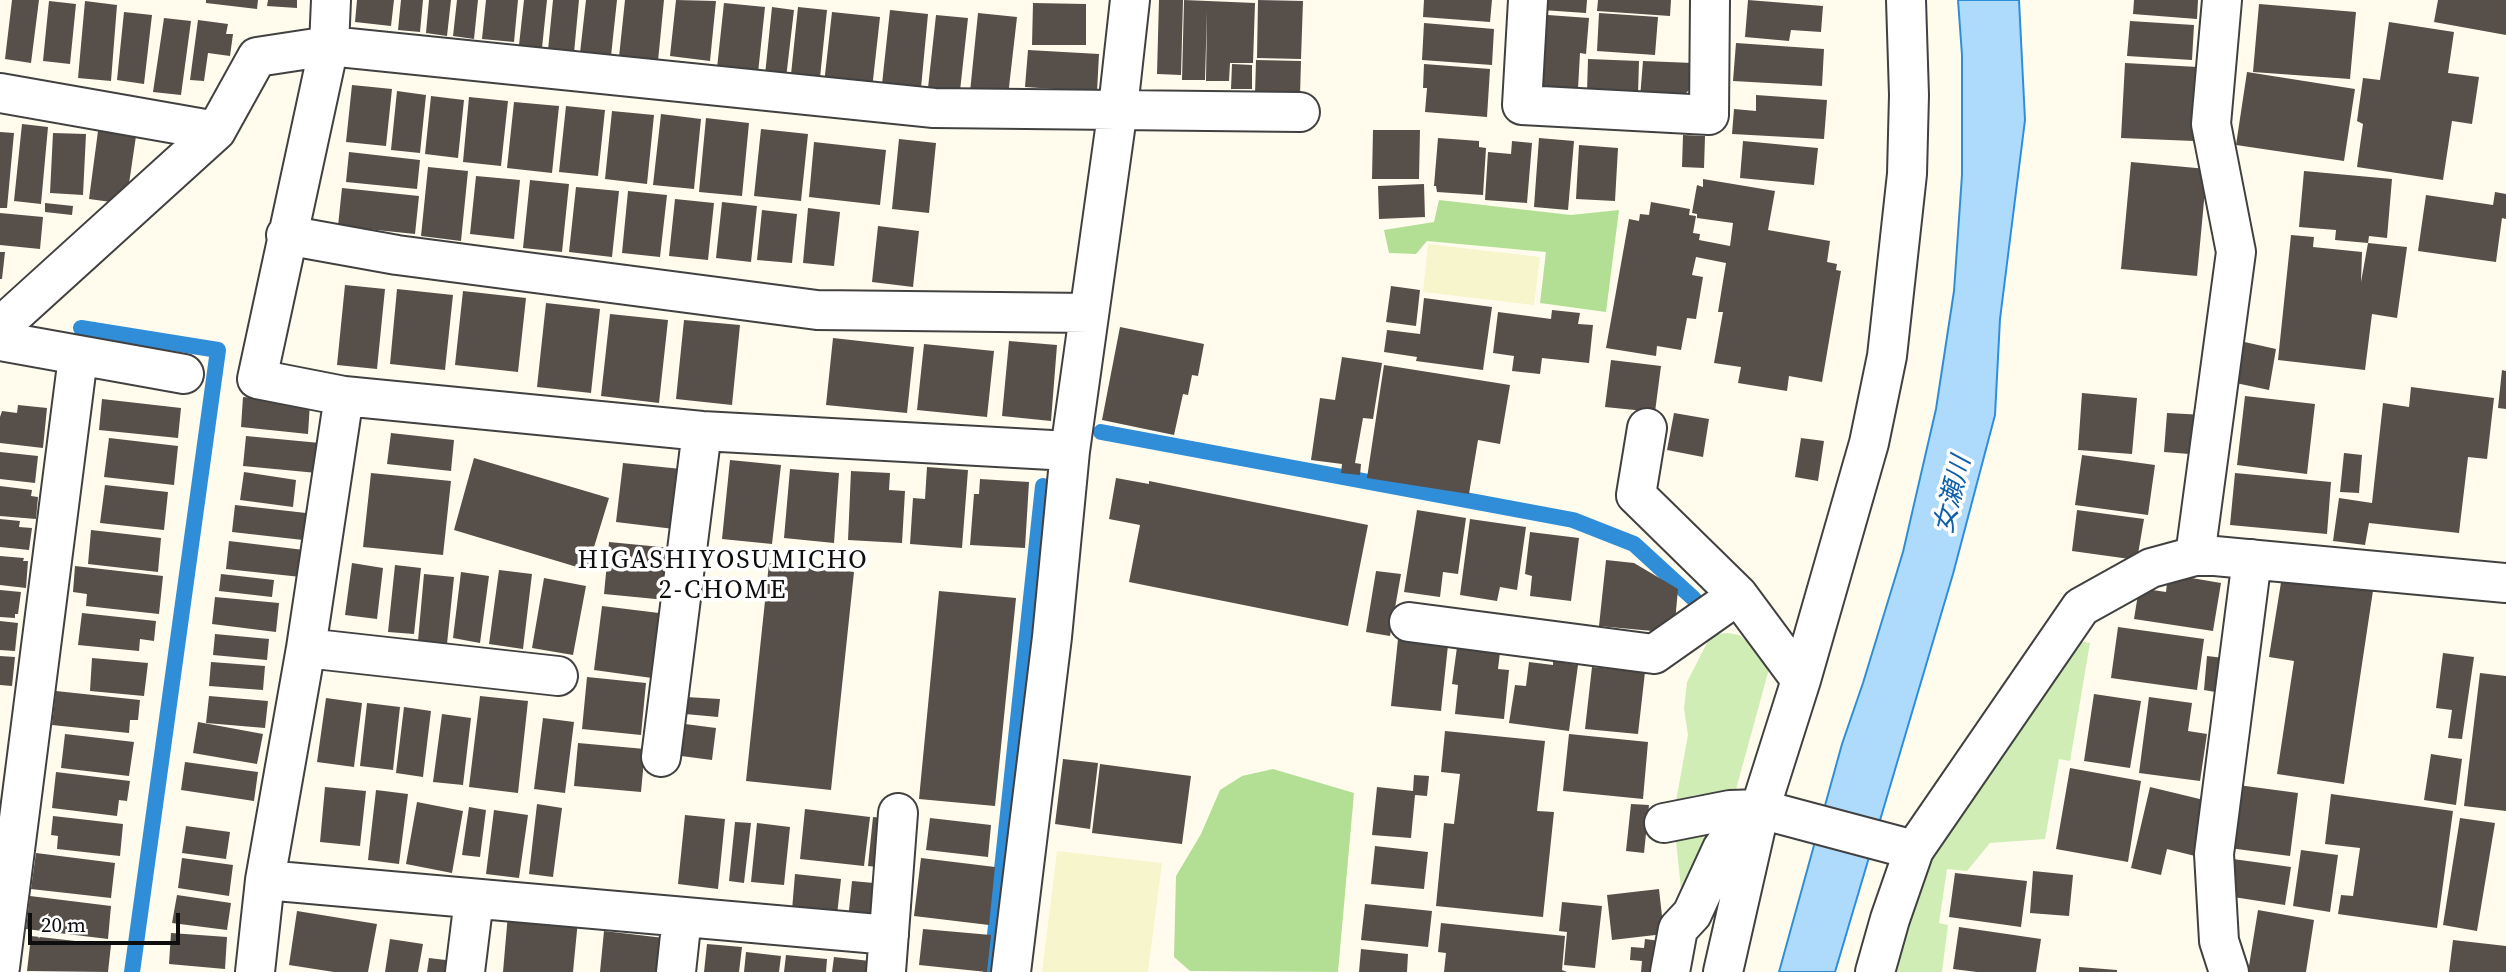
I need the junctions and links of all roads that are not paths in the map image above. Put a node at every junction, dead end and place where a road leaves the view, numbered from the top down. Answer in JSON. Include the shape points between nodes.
{"nodes":[{"id":1,"x":331,"y":0,"type":"edge"},
{"id":2,"x":1130,"y":0,"type":"edge"},
{"id":3,"x":1528,"y":0,"type":"edge"},
{"id":4,"x":1710,"y":0,"type":"edge"},
{"id":5,"x":1906,"y":0,"type":"edge"},
{"id":6,"x":2222,"y":0,"type":"edge"},
{"id":7,"x":329,"y":47,"type":"junction"},
{"id":8,"x":0,"y":93,"type":"edge"},
{"id":9,"x":1118,"y":108,"type":"junction"},
{"id":10,"x":1300,"y":112,"type":"dead end"},
{"id":11,"x":216,"y":131,"type":"junction"},
{"id":12,"x":286,"y":235,"type":"junction"},
{"id":13,"x":1089,"y":313,"type":"junction"},
{"id":14,"x":0,"y":327,"type":"edge"},
{"id":15,"x":0,"y":341,"type":"edge"},
{"id":16,"x":78,"y":357,"type":"junction"},
{"id":17,"x":184,"y":374,"type":"dead end"},
{"id":18,"x":344,"y":396,"type":"junction"},
{"id":19,"x":1647,"y":428,"type":"dead end"},
{"id":20,"x":702,"y":431,"type":"junction"},
{"id":21,"x":1070,"y":451,"type":"junction"},
{"id":22,"x":2195,"y":556,"type":"junction"},
{"id":23,"x":2252,"y":559,"type":"junction"},
{"id":24,"x":2506,"y":583,"type":"edge"},
{"id":25,"x":1738,"y":595,"type":"junction"},
{"id":26,"x":1409,"y":622,"type":"dead end"},
{"id":27,"x":306,"y":648,"type":"junction"},
{"id":28,"x":558,"y":676,"type":"dead end"},
{"id":29,"x":1801,"y":680,"type":"junction"},
{"id":30,"x":13,"y":748,"type":"edge"},
{"id":31,"x":660,"y":757,"type":"dead end"},
{"id":32,"x":1769,"y":811,"type":"junction"},
{"id":33,"x":898,"y":813,"type":"dead end"},
{"id":34,"x":1664,"y":823,"type":"dead end"},
{"id":35,"x":1905,"y":849,"type":"junction"},
{"id":36,"x":265,"y":880,"type":"junction"},
{"id":37,"x":474,"y":899,"type":"junction"},
{"id":38,"x":682,"y":917,"type":"junction"},
{"id":39,"x":887,"y":954,"type":"edge"},
{"id":40,"x":0,"y":967,"type":"edge"},
{"id":41,"x":255,"y":972,"type":"edge"},
{"id":42,"x":465,"y":972,"type":"edge"},
{"id":43,"x":676,"y":972,"type":"edge"},
{"id":44,"x":1011,"y":972,"type":"edge"},
{"id":45,"x":1670,"y":972,"type":"edge"},
{"id":46,"x":1724,"y":972,"type":"edge"},
{"id":47,"x":1875,"y":972,"type":"edge"},
{"id":48,"x":2229,"y":972,"type":"edge"}],
"edges":[{"from":1,"to":7,"type":"street"},
{"from":2,"to":9,"type":"street"},
{"from":3,"to":4,"type":"street","via":[[1522,105],[1709,115]]},
{"from":5,"to":29,"type":"street","via":[[1907,174],[1886,356],[1869,443]]},
{"from":6,"to":22,"type":"street","via":[[2211,124],[2236,252]]},
{"from":7,"to":9,"type":"street","via":[[934,108]]},
{"from":7,"to":11,"type":"street","via":[[257,57]]},
{"from":7,"to":12,"type":"street"},
{"from":8,"to":11,"type":"street"},
{"from":9,"to":10,"type":"street"},
{"from":9,"to":13,"type":"street"},
{"from":11,"to":14,"type":"street"},
{"from":12,"to":13,"type":"street","via":[[397,255],[817,310]]},
{"from":12,"to":18,"type":"street","via":[[257,379]]},
{"from":13,"to":21,"type":"street"},
{"from":15,"to":16,"type":"street"},
{"from":16,"to":17,"type":"street"},
{"from":16,"to":30,"type":"street"},
{"from":18,"to":20,"type":"street"},
{"from":18,"to":27,"type":"street"},
{"from":19,"to":25,"type":"street","via":[[1636,495]]},
{"from":20,"to":21,"type":"street"},
{"from":20,"to":31,"type":"street"},
{"from":21,"to":44,"type":"street"},
{"from":22,"to":23,"type":"street"},
{"from":22,"to":35,"type":"street","via":[[2151,568],[2081,607]]},
{"from":23,"to":24,"type":"street"},
{"from":23,"to":48,"type":"street","via":[[2214,854],[2219,941]]},
{"from":25,"to":26,"type":"street","via":[[1654,654]]},
{"from":25,"to":29,"type":"street"},
{"from":27,"to":28,"type":"street"},
{"from":27,"to":36,"type":"street"},
{"from":29,"to":32,"type":"street"},
{"from":30,"to":40,"type":"street"},
{"from":32,"to":34,"type":"street","via":[[1730,810]]},
{"from":32,"to":35,"type":"street"},
{"from":32,"to":45,"type":"street","via":[[1733,833],[1721,849],[1692,914],[1678,929]]},
{"from":32,"to":46,"type":"street"},
{"from":33,"to":39,"type":"street"},
{"from":35,"to":47,"type":"street"},
{"from":36,"to":37,"type":"street"},
{"from":36,"to":41,"type":"street"},
{"from":37,"to":38,"type":"street"},
{"from":37,"to":42,"type":"street"},
{"from":38,"to":39,"type":"street"},
{"from":38,"to":43,"type":"street"}]}
